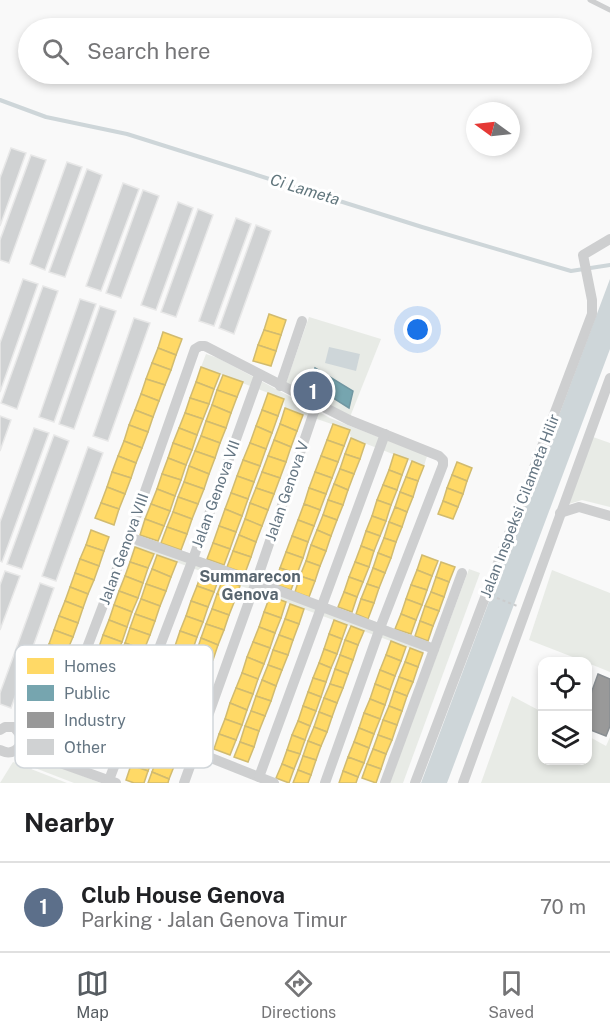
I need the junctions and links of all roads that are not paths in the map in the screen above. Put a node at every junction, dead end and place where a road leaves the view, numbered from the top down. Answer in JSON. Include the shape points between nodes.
{"nodes":[{"id":1,"x":590,"y":0,"type":"edge"},
{"id":2,"x":610,"y":10,"type":"edge"},
{"id":3,"x":610,"y":239,"type":"edge"},
{"id":4,"x":302,"y":321,"type":"dead end"},
{"id":5,"x":259,"y":375,"type":"junction"},
{"id":6,"x":610,"y":378,"type":"edge"},
{"id":7,"x":280,"y":386,"type":"junction"},
{"id":8,"x":317,"y":403,"type":"junction"},
{"id":9,"x":385,"y":434,"type":"junction"},
{"id":10,"x":560,"y":513,"type":"junction"},
{"id":11,"x":610,"y":516,"type":"edge"},
{"id":12,"x":129,"y":537,"type":"junction"},
{"id":13,"x":193,"y":559,"type":"junction"},
{"id":14,"x":462,"y":573,"type":"dead end"},
{"id":15,"x":256,"y":582,"type":"junction"},
{"id":16,"x":321,"y":606,"type":"junction"},
{"id":17,"x":380,"y":628,"type":"junction"},
{"id":18,"x":80,"y":645,"type":"edge"},
{"id":19,"x":162,"y":645,"type":"edge"},
{"id":20,"x":434,"y":650,"type":"junction"},
{"id":21,"x":213,"y":704,"type":"edge"},
{"id":22,"x":0,"y":729,"type":"edge"},
{"id":23,"x":15,"y":731,"type":"edge"},
{"id":24,"x":0,"y":751,"type":"edge"},
{"id":25,"x":15,"y":752,"type":"tunnel mouth"},
{"id":26,"x":213,"y":759,"type":"edge"},
{"id":27,"x":78,"y":768,"type":"edge"},
{"id":28,"x":190,"y":768,"type":"edge"},
{"id":29,"x":259,"y":777,"type":"junction"},
{"id":30,"x":112,"y":782,"type":"edge"},
{"id":31,"x":184,"y":783,"type":"edge"},
{"id":32,"x":274,"y":783,"type":"edge"},
{"id":33,"x":326,"y":783,"type":"edge"},
{"id":34,"x":385,"y":783,"type":"edge"},
{"id":35,"x":415,"y":783,"type":"edge"},
{"id":36,"x":463,"y":783,"type":"edge"}],
"edges":[{"from":1,"to":2,"type":"lane"},
{"from":3,"to":35,"type":"street","name":"Jalan Inspeksi Cilameta Hilir","via":[[583,257],[592,314]]},
{"from":4,"to":7,"type":"street"},
{"from":5,"to":7,"type":"street"},
{"from":5,"to":12,"type":"street","name":"Jalan Genova VIII","via":[[205,346],[195,349]]},
{"from":5,"to":13,"type":"street","name":"Jalan Genova VII"},
{"from":6,"to":10,"type":"street"},
{"from":7,"to":8,"type":"street"},
{"from":8,"to":9,"type":"street"},
{"from":8,"to":15,"type":"street","name":"Jalan Genova V"},
{"from":9,"to":16,"type":"street"},
{"from":9,"to":17,"type":"street","via":[[439,456],[443,465]]},
{"from":10,"to":11,"type":"street","via":[[579,507]]},
{"from":10,"to":36,"type":"street"},
{"from":12,"to":13,"type":"street"},
{"from":12,"to":18,"type":"street","name":"Jalan Genova VIII"},
{"from":13,"to":15,"type":"street"},
{"from":13,"to":19,"type":"street","name":"Jalan Genova VII"},
{"from":14,"to":20,"type":"street"},
{"from":15,"to":16,"type":"street"},
{"from":15,"to":21,"type":"street","name":"Jalan Genova V"},
{"from":16,"to":17,"type":"street"},
{"from":16,"to":29,"type":"street"},
{"from":17,"to":20,"type":"street"},
{"from":17,"to":33,"type":"street"},
{"from":20,"to":34,"type":"street"},
{"from":22,"to":23,"type":"street","via":[[10,726]]},
{"from":24,"to":25,"type":"street"},
{"from":26,"to":29,"type":"street"},
{"from":27,"to":30,"type":"street"},
{"from":28,"to":31,"type":"street","name":"Jalan Genova V"},
{"from":29,"to":32,"type":"street"}]}
